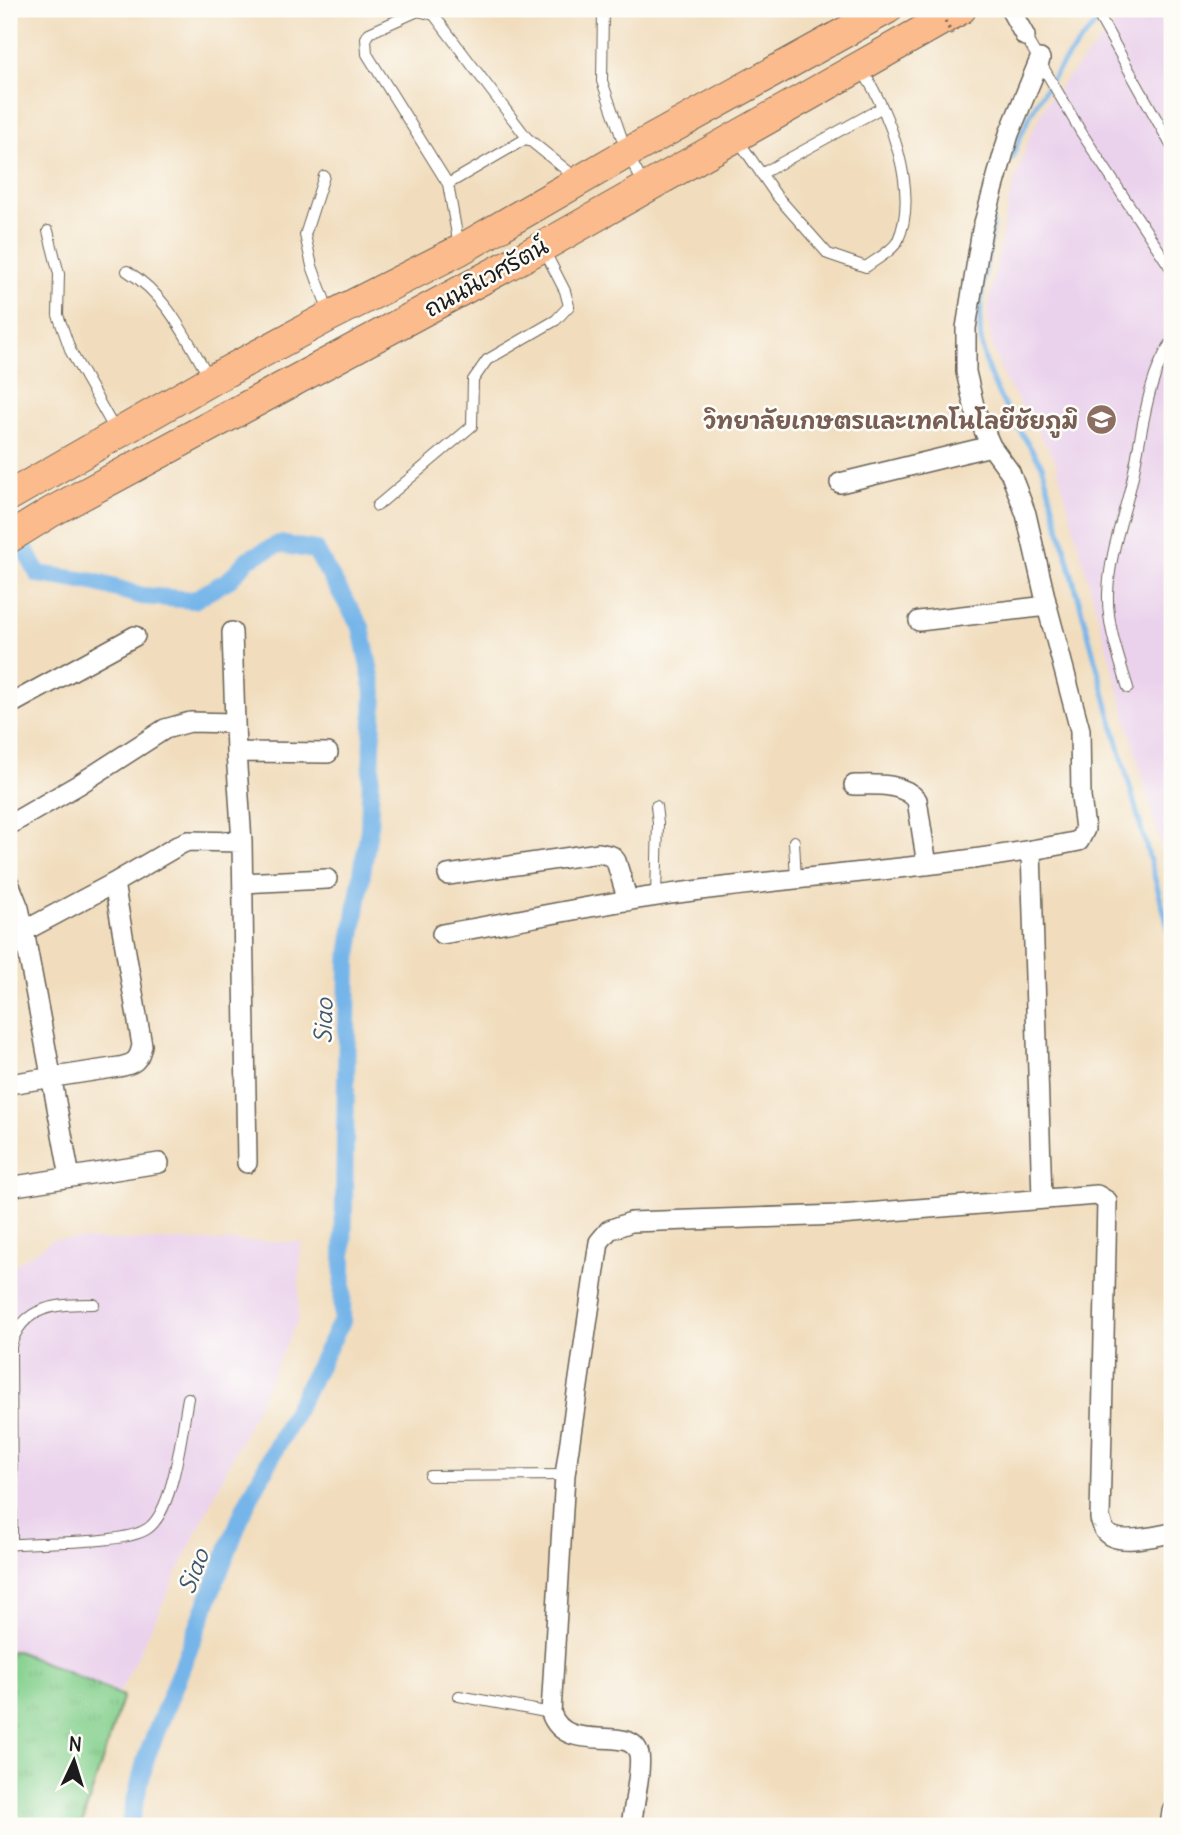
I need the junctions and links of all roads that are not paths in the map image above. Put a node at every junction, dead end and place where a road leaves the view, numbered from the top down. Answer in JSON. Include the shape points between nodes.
{"nodes":[{"id":1,"x":603,"y":9,"type":"edge"},
{"id":2,"x":1010,"y":9,"type":"edge"},
{"id":3,"x":1095,"y":9,"type":"edge"},
{"id":4,"x":874,"y":12,"type":"edge"},
{"id":5,"x":956,"y":21,"type":"edge"},
{"id":6,"x":1025,"y":36,"type":"joint"},
{"id":7,"x":1040,"y":60,"type":"junction"},
{"id":8,"x":860,"y":66,"type":"junction"},
{"id":9,"x":881,"y":108,"type":"junction"},
{"id":10,"x":736,"y":136,"type":"junction"},
{"id":11,"x":527,"y":138,"type":"junction"},
{"id":12,"x":1172,"y":147,"type":"edge"},
{"id":13,"x":627,"y":153,"type":"junction"},
{"id":14,"x":761,"y":174,"type":"junction"},
{"id":15,"x":324,"y":176,"type":"dead end"},
{"id":16,"x":580,"y":181,"type":"junction"},
{"id":17,"x":448,"y":184,"type":"junction"},
{"id":18,"x":645,"y":187,"type":"junction"},
{"id":19,"x":48,"y":231,"type":"dead end"},
{"id":20,"x":542,"y":247,"type":"junction"},
{"id":21,"x":460,"y":250,"type":"junction"},
{"id":22,"x":1172,"y":270,"type":"edge"},
{"id":23,"x":127,"y":271,"type":"dead end"},
{"id":24,"x":330,"y":316,"type":"junction"},
{"id":25,"x":1172,"y":341,"type":"edge"},
{"id":26,"x":211,"y":380,"type":"junction"},
{"id":27,"x":117,"y":433,"type":"junction"},
{"id":28,"x":991,"y":446,"type":"junction"},
{"id":29,"x":841,"y":483,"type":"dead end"},
{"id":30,"x":19,"y":490,"type":"edge"},
{"id":31,"x":377,"y":506,"type":"dead end"},
{"id":32,"x":9,"y":538,"type":"edge"},
{"id":33,"x":1047,"y":606,"type":"junction"},
{"id":34,"x":919,"y":621,"type":"dead end"},
{"id":35,"x":232,"y":632,"type":"dead end"},
{"id":36,"x":135,"y":636,"type":"dead end"},
{"id":37,"x":1128,"y":688,"type":"dead end"},
{"id":38,"x":9,"y":705,"type":"edge"},
{"id":39,"x":235,"y":723,"type":"junction"},
{"id":40,"x":236,"y":752,"type":"junction"},
{"id":41,"x":328,"y":753,"type":"dead end"},
{"id":42,"x":855,"y":785,"type":"dead end"},
{"id":43,"x":656,"y":806,"type":"dead end"},
{"id":44,"x":9,"y":824,"type":"edge"},
{"id":45,"x":794,"y":841,"type":"dead end"},
{"id":46,"x":242,"y":842,"type":"junction"},
{"id":47,"x":1031,"y":851,"type":"junction"},
{"id":48,"x":927,"y":865,"type":"junction"},
{"id":49,"x":448,"y":875,"type":"dead end"},
{"id":50,"x":327,"y":879,"type":"dead end"},
{"id":51,"x":796,"y":880,"type":"junction"},
{"id":52,"x":9,"y":883,"type":"edge"},
{"id":53,"x":114,"y":883,"type":"junction"},
{"id":54,"x":243,"y":883,"type":"junction"},
{"id":55,"x":656,"y":896,"type":"junction"},
{"id":56,"x":628,"y":901,"type":"junction"},
{"id":57,"x":442,"y":934,"type":"dead end"},
{"id":58,"x":17,"y":935,"type":"edge"},
{"id":59,"x":50,"y":1079,"type":"junction"},
{"id":60,"x":9,"y":1084,"type":"edge"},
{"id":61,"x":159,"y":1163,"type":"dead end"},
{"id":62,"x":247,"y":1163,"type":"dead end"},
{"id":63,"x":69,"y":1177,"type":"junction"},
{"id":64,"x":9,"y":1186,"type":"edge"},
{"id":65,"x":1042,"y":1198,"type":"junction"},
{"id":66,"x":94,"y":1304,"type":"dead end"},
{"id":67,"x":188,"y":1398,"type":"dead end"},
{"id":68,"x":565,"y":1475,"type":"junction"},
{"id":69,"x":430,"y":1476,"type":"dead end"},
{"id":70,"x":1172,"y":1533,"type":"edge"},
{"id":71,"x":10,"y":1545,"type":"edge"},
{"id":72,"x":459,"y":1696,"type":"dead end"},
{"id":73,"x":551,"y":1713,"type":"junction"},
{"id":74,"x":1172,"y":1811,"type":"edge"},
{"id":75,"x":631,"y":1826,"type":"edge"},
{"id":76,"x":1170,"y":1826,"type":"edge"}],
"edges":[{"from":1,"to":13,"type":"lane","via":[[602,81]]},
{"from":2,"to":6,"type":"street"},
{"from":3,"to":12,"type":"lane"},
{"from":4,"to":13,"type":"main road","name":"ถนนนิเวศรัตน์"},
{"from":5,"to":8,"type":"main road","name":"ถนนนิเวศรัตน์"},
{"from":6,"to":7,"type":"lane"},
{"from":7,"to":22,"type":"lane","via":[[1081,132]]},
{"from":7,"to":28,"type":"street","via":[[1009,134],[988,207],[966,328],[966,372],[975,410]]},
{"from":8,"to":9,"type":"lane"},
{"from":8,"to":10,"type":"main road","name":"ถนนนิเวศรัตน์"},
{"from":9,"to":14,"type":"lane"},
{"from":9,"to":14,"type":"lane","via":[[900,155],[906,207],[898,242],[866,268],[828,254]]},
{"from":10,"to":14,"type":"lane"},
{"from":10,"to":18,"type":"main road","name":"ถนนนิเวศรัตน์"},
{"from":11,"to":16,"type":"lane"},
{"from":11,"to":17,"type":"lane"},
{"from":11,"to":17,"type":"lane","via":[[433,15],[418,11],[369,33],[367,54]]},
{"from":13,"to":16,"type":"main road","name":"ถนนนิเวศรัตน์"},
{"from":13,"to":18,"type":"lane"},
{"from":15,"to":24,"type":"lane","via":[[305,235]]},
{"from":16,"to":21,"type":"main road","name":"ถนนนิเวศรัตน์"},
{"from":17,"to":21,"type":"lane"},
{"from":18,"to":20,"type":"main road","name":"ถนนนิเวศรัตน์"},
{"from":19,"to":27,"type":"lane","via":[[59,274],[58,315],[71,352]]},
{"from":20,"to":31,"type":"lane","via":[[569,306],[556,320],[487,360],[473,380],[472,426]]},
{"from":20,"to":32,"type":"main road","name":"ถนนนิเวศรัตน์"},
{"from":21,"to":24,"type":"main road","name":"ถนนนิเวศรัตน์"},
{"from":23,"to":26,"type":"lane","via":[[162,298]]},
{"from":24,"to":26,"type":"main road","name":"ถนนนิเวศรัตน์"},
{"from":25,"to":37,"type":"lane","via":[[1151,389],[1111,560],[1108,596],[1114,641]]},
{"from":26,"to":27,"type":"main road","name":"ถนนนิเวศรัตน์"},
{"from":27,"to":30,"type":"main road","name":"ถนนนิเวศรัตน์"},
{"from":28,"to":29,"type":"street"},
{"from":28,"to":33,"type":"street","via":[[1010,472],[1026,514]]},
{"from":33,"to":34,"type":"street"},
{"from":33,"to":47,"type":"street","via":[[1080,730],[1085,829],[1079,841]]},
{"from":35,"to":39,"type":"street"},
{"from":36,"to":38,"type":"street"},
{"from":39,"to":40,"type":"street"},
{"from":39,"to":44,"type":"street","via":[[190,722],[165,729]]},
{"from":40,"to":41,"type":"street"},
{"from":40,"to":46,"type":"street"},
{"from":42,"to":48,"type":"street","via":[[911,792],[917,800]]},
{"from":43,"to":55,"type":"lane"},
{"from":45,"to":51,"type":"lane"},
{"from":46,"to":53,"type":"street","via":[[188,841]]},
{"from":46,"to":54,"type":"street"},
{"from":47,"to":48,"type":"street"},
{"from":47,"to":65,"type":"street"},
{"from":48,"to":51,"type":"street"},
{"from":49,"to":56,"type":"street","via":[[599,853],[616,861]]},
{"from":50,"to":54,"type":"street"},
{"from":51,"to":55,"type":"street"},
{"from":52,"to":58,"type":"street","via":[[19,908]]},
{"from":53,"to":58,"type":"street"},
{"from":53,"to":59,"type":"street","via":[[142,1045],[139,1057],[134,1064],[119,1068]]},
{"from":54,"to":62,"type":"street"},
{"from":55,"to":56,"type":"street"},
{"from":56,"to":57,"type":"street"},
{"from":58,"to":59,"type":"street"},
{"from":59,"to":60,"type":"street"},
{"from":59,"to":63,"type":"street"},
{"from":61,"to":63,"type":"street"},
{"from":63,"to":64,"type":"street"},
{"from":65,"to":68,"type":"street","via":[[839,1215],[631,1222],[609,1230],[599,1242]]},
{"from":65,"to":70,"type":"street","via":[[1097,1195],[1107,1201],[1104,1530],[1126,1540]]},
{"from":66,"to":71,"type":"lane","via":[[44,1308],[16,1330],[11,1346]]},
{"from":67,"to":71,"type":"lane","via":[[173,1480],[160,1516],[147,1530],[119,1538]]},
{"from":68,"to":69,"type":"lane"},
{"from":68,"to":73,"type":"street"},
{"from":72,"to":73,"type":"lane"},
{"from":73,"to":75,"type":"street","via":[[568,1735],[618,1740],[635,1747],[639,1761]]},
{"from":74,"to":76,"type":"street"}]}
